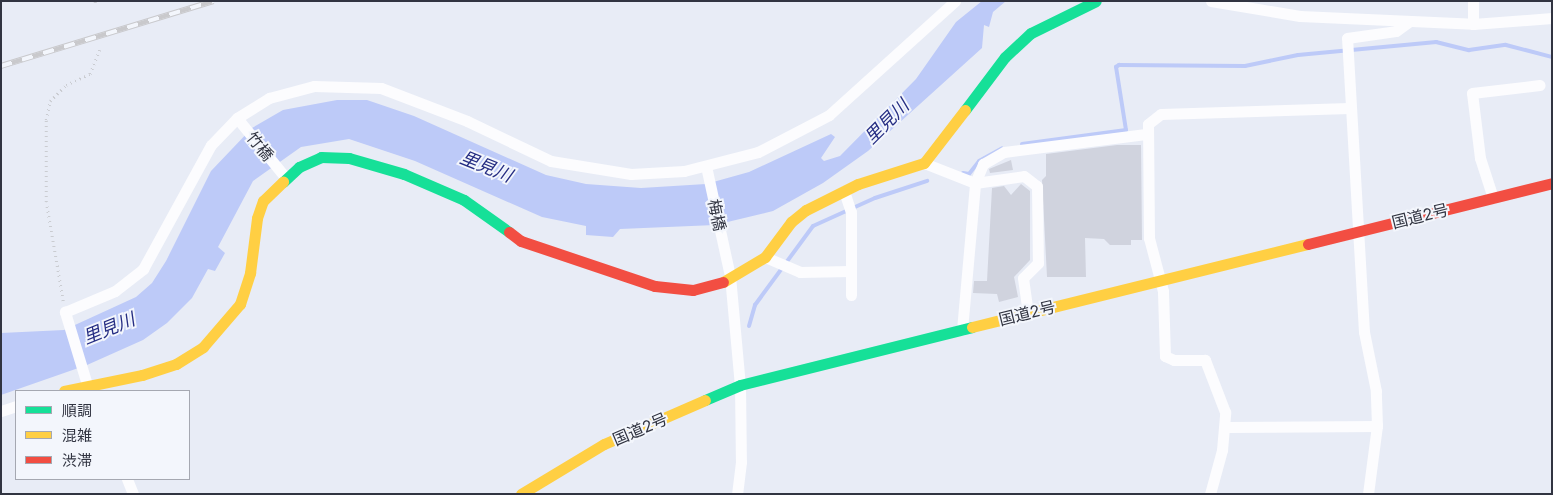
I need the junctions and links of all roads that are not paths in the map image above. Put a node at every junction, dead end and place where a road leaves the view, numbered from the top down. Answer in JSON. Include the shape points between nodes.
{"nodes":[{"id":1,"x":955,"y":1,"type":"edge"},
{"id":2,"x":1096,"y":1,"type":"edge"},
{"id":3,"x":1211,"y":1,"type":"edge"},
{"id":4,"x":1473,"y":1,"type":"edge"},
{"id":5,"x":1552,"y":18,"type":"edge"},
{"id":6,"x":1410,"y":20,"type":"junction"},
{"id":7,"x":1473,"y":20,"type":"junction"},
{"id":8,"x":1540,"y":85,"type":"dead end"},
{"id":9,"x":1349,"y":108,"type":"junction"},
{"id":10,"x":238,"y":120,"type":"junction"},
{"id":11,"x":1146,"y":134,"type":"junction"},
{"id":12,"x":924,"y":163,"type":"junction"},
{"id":13,"x":707,"y":168,"type":"junction"},
{"id":14,"x":283,"y":175,"type":"junction"},
{"id":15,"x":1552,"y":183,"type":"edge"},
{"id":16,"x":975,"y":184,"type":"junction"},
{"id":17,"x":844,"y":190,"type":"junction"},
{"id":18,"x":1494,"y":198,"type":"junction"},
{"id":19,"x":1358,"y":231,"type":"junction"},
{"id":20,"x":765,"y":257,"type":"junction"},
{"id":21,"x":850,"y":271,"type":"junction"},
{"id":22,"x":730,"y":276,"type":"junction"},
{"id":23,"x":1161,"y":280,"type":"junction"},
{"id":24,"x":851,"y":295,"type":"dead end"},
{"id":25,"x":1028,"y":313,"type":"junction"},
{"id":26,"x":962,"y":330,"type":"junction"},
{"id":27,"x":86,"y":384,"type":"edge"},
{"id":28,"x":740,"y":385,"type":"junction"},
{"id":29,"x":67,"y":390,"type":"edge"},
{"id":30,"x":15,"y":406,"type":"edge"},
{"id":31,"x":1,"y":411,"type":"edge"},
{"id":32,"x":1377,"y":426,"type":"junction"},
{"id":33,"x":1226,"y":427,"type":"junction"},
{"id":34,"x":127,"y":480,"type":"edge"},
{"id":35,"x":133,"y":494,"type":"edge"},
{"id":36,"x":521,"y":494,"type":"edge"},
{"id":37,"x":737,"y":494,"type":"edge"},
{"id":38,"x":1210,"y":494,"type":"edge"},
{"id":39,"x":1368,"y":494,"type":"edge"}],
"edges":[{"from":1,"to":13,"type":"street","via":[[829,115],[758,152]]},
{"from":2,"to":12,"type":"main road","via":[[1031,33],[1005,57]]},
{"from":3,"to":6,"type":"street","via":[[1300,16]]},
{"from":4,"to":7,"type":"street"},
{"from":5,"to":7,"type":"street"},
{"from":6,"to":7,"type":"street"},
{"from":6,"to":9,"type":"street","via":[[1396,31],[1347,38]]},
{"from":8,"to":18,"type":"street","via":[[1472,93],[1480,158]]},
{"from":9,"to":11,"type":"street","via":[[1161,114],[1148,124]]},
{"from":9,"to":19,"type":"street"},
{"from":10,"to":13,"type":"street","via":[[268,98],[292,90],[358,84],[402,94],[523,149],[578,168],[632,174]]},
{"from":10,"to":14,"type":"street","name":"竹橋"},
{"from":10,"to":27,"type":"street","via":[[199,162],[143,269],[115,290],[64,312]]},
{"from":11,"to":16,"type":"street","via":[[1004,152],[983,164]]},
{"from":11,"to":23,"type":"street","via":[[1149,238]]},
{"from":12,"to":16,"type":"street"},
{"from":12,"to":17,"type":"main road"},
{"from":13,"to":22,"type":"street","name":"梅橋"},
{"from":14,"to":22,"type":"main road","via":[[321,157],[349,158],[404,174],[464,200],[521,241],[655,286],[706,289]]},
{"from":14,"to":27,"type":"main road","via":[[263,201],[257,218],[250,273],[240,304],[218,333],[176,364],[142,376]]},
{"from":15,"to":18,"type":"main road","name":"国道2号"},
{"from":16,"to":25,"type":"street","via":[[1024,176],[1037,186],[1038,263],[1023,278]]},
{"from":16,"to":26,"type":"street"},
{"from":17,"to":20,"type":"main road","via":[[791,222]]},
{"from":17,"to":21,"type":"street","via":[[850,208]]},
{"from":18,"to":19,"type":"main road","name":"国道2号"},
{"from":19,"to":23,"type":"main road","name":"国道2号"},
{"from":19,"to":32,"type":"street","via":[[1364,332],[1376,391]]},
{"from":20,"to":21,"type":"street","via":[[783,268]]},
{"from":20,"to":22,"type":"main road"},
{"from":21,"to":24,"type":"street"},
{"from":22,"to":28,"type":"street","name":"梅橋"},
{"from":23,"to":25,"type":"main road","name":"国道2号"},
{"from":23,"to":33,"type":"street","via":[[1165,356],[1174,360],[1205,360],[1225,412]]},
{"from":25,"to":26,"type":"main road","name":"国道2号"},
{"from":26,"to":28,"type":"main road","name":"国道2号"},
{"from":27,"to":29,"type":"main road"},
{"from":28,"to":36,"type":"main road","name":"国道2号","via":[[604,444]]},
{"from":28,"to":37,"type":"street","name":"梅橋","via":[[741,462]]},
{"from":30,"to":31,"type":"street"},
{"from":32,"to":33,"type":"street"},
{"from":32,"to":39,"type":"street"},
{"from":33,"to":38,"type":"street"},
{"from":34,"to":35,"type":"street"}]}
